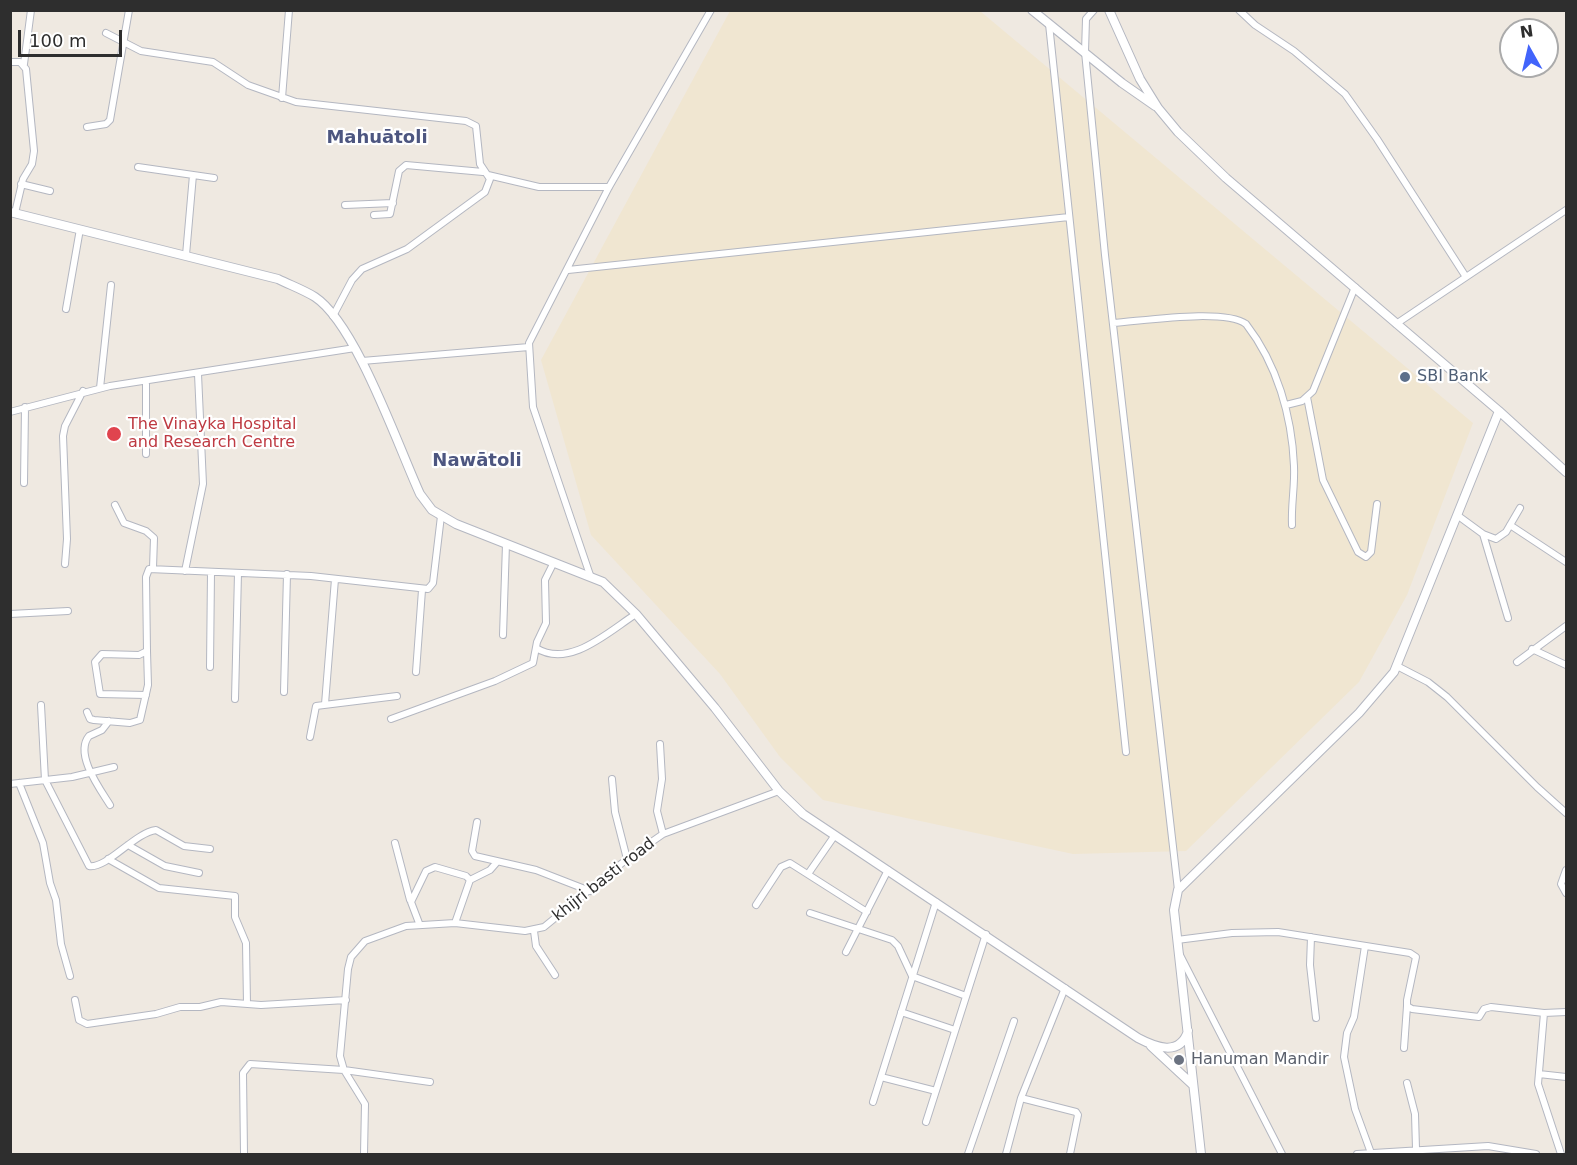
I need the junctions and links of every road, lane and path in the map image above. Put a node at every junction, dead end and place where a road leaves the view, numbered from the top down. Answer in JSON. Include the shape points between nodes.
{"nodes":[{"id":1,"x":31,"y":10,"type":"edge"},
{"id":2,"x":129,"y":10,"type":"edge"},
{"id":3,"x":289,"y":10,"type":"edge"},
{"id":4,"x":711,"y":10,"type":"edge"},
{"id":5,"x":1032,"y":10,"type":"edge"},
{"id":6,"x":1095,"y":10,"type":"edge"},
{"id":7,"x":1109,"y":10,"type":"edge"},
{"id":8,"x":1239,"y":10,"type":"edge"},
{"id":9,"x":1049,"y":24,"type":"junction"},
{"id":10,"x":106,"y":33,"type":"dead end"},
{"id":11,"x":124,"y":42,"type":"junction"},
{"id":12,"x":1084,"y":52,"type":"junction"},
{"id":13,"x":10,"y":62,"type":"edge"},
{"id":14,"x":24,"y":64,"type":"junction"},
{"id":15,"x":282,"y":98,"type":"junction"},
{"id":16,"x":1158,"y":108,"type":"junction"},
{"id":17,"x":87,"y":127,"type":"dead end"},
{"id":18,"x":138,"y":167,"type":"dead end"},
{"id":19,"x":486,"y":173,"type":"junction"},
{"id":20,"x":193,"y":175,"type":"junction"},
{"id":21,"x":214,"y":178,"type":"dead end"},
{"id":22,"x":21,"y":184,"type":"junction"},
{"id":23,"x":609,"y":188,"type":"junction"},
{"id":24,"x":50,"y":191,"type":"dead end"},
{"id":25,"x":393,"y":204,"type":"junction"},
{"id":26,"x":345,"y":206,"type":"dead end"},
{"id":27,"x":1566,"y":210,"type":"edge"},
{"id":28,"x":13,"y":212,"type":"edge"},
{"id":29,"x":374,"y":215,"type":"dead end"},
{"id":30,"x":1069,"y":217,"type":"junction"},
{"id":31,"x":80,"y":229,"type":"junction"},
{"id":32,"x":186,"y":255,"type":"junction"},
{"id":33,"x":568,"y":270,"type":"junction"},
{"id":34,"x":1466,"y":277,"type":"junction"},
{"id":35,"x":111,"y":285,"type":"dead end"},
{"id":36,"x":1355,"y":287,"type":"junction"},
{"id":37,"x":66,"y":309,"type":"dead end"},
{"id":38,"x":333,"y":316,"type":"junction"},
{"id":39,"x":1113,"y":323,"type":"junction"},
{"id":40,"x":1396,"y":324,"type":"junction"},
{"id":41,"x":529,"y":347,"type":"junction"},
{"id":42,"x":355,"y":348,"type":"junction"},
{"id":43,"x":362,"y":361,"type":"junction"},
{"id":44,"x":198,"y":374,"type":"junction"},
{"id":45,"x":146,"y":381,"type":"junction"},
{"id":46,"x":100,"y":388,"type":"junction"},
{"id":47,"x":83,"y":391,"type":"junction"},
{"id":48,"x":1307,"y":397,"type":"junction"},
{"id":49,"x":1286,"y":405,"type":"junction"},
{"id":50,"x":25,"y":407,"type":"junction"},
{"id":51,"x":1499,"y":411,"type":"junction"},
{"id":52,"x":10,"y":412,"type":"edge"},
{"id":53,"x":146,"y":454,"type":"dead end"},
{"id":54,"x":1566,"y":472,"type":"edge"},
{"id":55,"x":24,"y":483,"type":"dead end"},
{"id":56,"x":1377,"y":504,"type":"dead end"},
{"id":57,"x":115,"y":505,"type":"dead end"},
{"id":58,"x":1520,"y":508,"type":"dead end"},
{"id":59,"x":1457,"y":514,"type":"junction"},
{"id":60,"x":441,"y":516,"type":"junction"},
{"id":61,"x":1292,"y":525,"type":"dead end"},
{"id":62,"x":1510,"y":525,"type":"junction"},
{"id":63,"x":1483,"y":534,"type":"junction"},
{"id":64,"x":506,"y":544,"type":"junction"},
{"id":65,"x":554,"y":562,"type":"junction"},
{"id":66,"x":1566,"y":562,"type":"edge"},
{"id":67,"x":65,"y":564,"type":"dead end"},
{"id":68,"x":153,"y":568,"type":"junction"},
{"id":69,"x":184,"y":571,"type":"junction"},
{"id":70,"x":212,"y":572,"type":"junction"},
{"id":71,"x":238,"y":573,"type":"junction"},
{"id":72,"x":287,"y":574,"type":"junction"},
{"id":73,"x":590,"y":575,"type":"junction"},
{"id":74,"x":335,"y":579,"type":"junction"},
{"id":75,"x":422,"y":590,"type":"junction"},
{"id":76,"x":68,"y":611,"type":"dead end"},
{"id":77,"x":10,"y":614,"type":"edge"},
{"id":78,"x":636,"y":614,"type":"junction"},
{"id":79,"x":1508,"y":618,"type":"dead end"},
{"id":80,"x":1566,"y":626,"type":"edge"},
{"id":81,"x":503,"y":634,"type":"dead end"},
{"id":82,"x":536,"y":648,"type":"junction"},
{"id":83,"x":1532,"y":650,"type":"junction"},
{"id":84,"x":147,"y":651,"type":"junction"},
{"id":85,"x":1516,"y":662,"type":"dead end"},
{"id":86,"x":1566,"y":665,"type":"edge"},
{"id":87,"x":1397,"y":666,"type":"junction"},
{"id":88,"x":210,"y":667,"type":"dead end"},
{"id":89,"x":416,"y":672,"type":"dead end"},
{"id":90,"x":284,"y":692,"type":"dead end"},
{"id":91,"x":146,"y":695,"type":"junction"},
{"id":92,"x":397,"y":696,"type":"dead end"},
{"id":93,"x":235,"y":699,"type":"dead end"},
{"id":94,"x":325,"y":704,"type":"junction"},
{"id":95,"x":40,"y":705,"type":"dead end"},
{"id":96,"x":87,"y":712,"type":"dead end"},
{"id":97,"x":392,"y":718,"type":"dead end"},
{"id":98,"x":109,"y":721,"type":"junction"},
{"id":99,"x":310,"y":737,"type":"dead end"},
{"id":100,"x":660,"y":744,"type":"dead end"},
{"id":101,"x":1126,"y":752,"type":"dead end"},
{"id":102,"x":114,"y":767,"type":"dead end"},
{"id":103,"x":90,"y":773,"type":"junction"},
{"id":104,"x":45,"y":780,"type":"junction"},
{"id":105,"x":612,"y":780,"type":"dead end"},
{"id":106,"x":19,"y":783,"type":"junction"},
{"id":107,"x":10,"y":784,"type":"edge"},
{"id":108,"x":779,"y":791,"type":"junction"},
{"id":109,"x":110,"y":805,"type":"dead end"},
{"id":110,"x":1566,"y":813,"type":"edge"},
{"id":111,"x":477,"y":822,"type":"dead end"},
{"id":112,"x":663,"y":834,"type":"junction"},
{"id":113,"x":835,"y":835,"type":"junction"},
{"id":114,"x":395,"y":843,"type":"dead end"},
{"id":115,"x":128,"y":845,"type":"junction"},
{"id":116,"x":210,"y":849,"type":"dead end"},
{"id":117,"x":108,"y":859,"type":"junction"},
{"id":118,"x":627,"y":859,"type":"junction"},
{"id":119,"x":497,"y":862,"type":"junction"},
{"id":120,"x":888,"y":870,"type":"junction"},
{"id":121,"x":1566,"y":870,"type":"edge"},
{"id":122,"x":199,"y":873,"type":"dead end"},
{"id":123,"x":808,"y":874,"type":"junction"},
{"id":124,"x":470,"y":880,"type":"junction"},
{"id":125,"x":1178,"y":890,"type":"junction"},
{"id":126,"x":590,"y":891,"type":"junction"},
{"id":127,"x":1566,"y":893,"type":"edge"},
{"id":128,"x":411,"y":902,"type":"junction"},
{"id":129,"x":936,"y":902,"type":"junction"},
{"id":130,"x":756,"y":905,"type":"dead end"},
{"id":131,"x":867,"y":912,"type":"junction"},
{"id":132,"x":810,"y":913,"type":"dead end"},
{"id":133,"x":419,"y":923,"type":"junction"},
{"id":134,"x":455,"y":923,"type":"junction"},
{"id":135,"x":858,"y":929,"type":"junction"},
{"id":136,"x":534,"y":931,"type":"junction"},
{"id":137,"x":986,"y":934,"type":"junction"},
{"id":138,"x":1311,"y":937,"type":"junction"},
{"id":139,"x":1177,"y":940,"type":"junction"},
{"id":140,"x":1365,"y":946,"type":"junction"},
{"id":141,"x":846,"y":952,"type":"dead end"},
{"id":142,"x":1179,"y":952,"type":"junction"},
{"id":143,"x":555,"y":975,"type":"dead end"},
{"id":144,"x":70,"y":976,"type":"dead end"},
{"id":145,"x":912,"y":976,"type":"junction"},
{"id":146,"x":1065,"y":988,"type":"junction"},
{"id":147,"x":966,"y":996,"type":"junction"},
{"id":148,"x":75,"y":1000,"type":"dead end"},
{"id":149,"x":346,"y":1000,"type":"junction"},
{"id":150,"x":247,"y":1004,"type":"junction"},
{"id":151,"x":1407,"y":1006,"type":"junction"},
{"id":152,"x":901,"y":1012,"type":"junction"},
{"id":153,"x":1566,"y":1012,"type":"edge"},
{"id":154,"x":1544,"y":1013,"type":"junction"},
{"id":155,"x":1316,"y":1018,"type":"dead end"},
{"id":156,"x":1014,"y":1021,"type":"dead end"},
{"id":157,"x":955,"y":1030,"type":"junction"},
{"id":158,"x":1188,"y":1031,"type":"junction"},
{"id":159,"x":1149,"y":1044,"type":"junction"},
{"id":160,"x":1404,"y":1048,"type":"dead end"},
{"id":161,"x":344,"y":1070,"type":"junction"},
{"id":162,"x":1539,"y":1074,"type":"junction"},
{"id":163,"x":881,"y":1077,"type":"junction"},
{"id":164,"x":1566,"y":1077,"type":"edge"},
{"id":165,"x":430,"y":1082,"type":"dead end"},
{"id":166,"x":1407,"y":1083,"type":"dead end"},
{"id":167,"x":1193,"y":1085,"type":"junction"},
{"id":168,"x":936,"y":1091,"type":"junction"},
{"id":169,"x":1021,"y":1098,"type":"junction"},
{"id":170,"x":873,"y":1102,"type":"dead end"},
{"id":171,"x":926,"y":1122,"type":"dead end"},
{"id":172,"x":1488,"y":1146,"type":"junction"},
{"id":173,"x":1416,"y":1149,"type":"junction"},
{"id":174,"x":1371,"y":1153,"type":"junction"},
{"id":175,"x":1389,"y":1153,"type":"edge"},
{"id":176,"x":244,"y":1155,"type":"edge"},
{"id":177,"x":364,"y":1155,"type":"edge"},
{"id":178,"x":968,"y":1155,"type":"edge"},
{"id":179,"x":1006,"y":1155,"type":"edge"},
{"id":180,"x":1070,"y":1155,"type":"edge"},
{"id":181,"x":1201,"y":1155,"type":"edge"},
{"id":182,"x":1282,"y":1155,"type":"edge"},
{"id":183,"x":1357,"y":1155,"type":"edge"},
{"id":184,"x":1491,"y":1155,"type":"edge"},
{"id":185,"x":1536,"y":1155,"type":"edge"},
{"id":186,"x":1561,"y":1155,"type":"edge"}],
"edges":[{"from":1,"to":14,"type":"street"},
{"from":2,"to":11,"type":"street"},
{"from":3,"to":15,"type":"street"},
{"from":4,"to":23,"type":"street"},
{"from":5,"to":9,"type":"main road"},
{"from":6,"to":12,"type":"street","via":[[1086,19]]},
{"from":7,"to":16,"type":"main road","via":[[1124,49]]},
{"from":8,"to":34,"type":"street","via":[[1345,94]]},
{"from":9,"to":12,"type":"main road"},
{"from":9,"to":30,"type":"street"},
{"from":10,"to":11,"type":"street"},
{"from":11,"to":15,"type":"street","via":[[141,51],[213,62],[248,85]]},
{"from":11,"to":17,"type":"street","via":[[110,120],[101,126]]},
{"from":12,"to":16,"type":"main road"},
{"from":12,"to":39,"type":"street"},
{"from":13,"to":14,"type":"street"},
{"from":14,"to":22,"type":"street","via":[[34,151]]},
{"from":15,"to":19,"type":"street","via":[[472,123],[478,131],[480,164]]},
{"from":16,"to":36,"type":"main road","via":[[1226,178]]},
{"from":18,"to":20,"type":"street"},
{"from":19,"to":23,"type":"street","via":[[539,187]]},
{"from":19,"to":25,"type":"street","via":[[406,165],[399,171]]},
{"from":19,"to":38,"type":"street","via":[[489,183],[481,196],[407,249],[362,269]]},
{"from":20,"to":21,"type":"street"},
{"from":20,"to":32,"type":"street"},
{"from":22,"to":24,"type":"street"},
{"from":22,"to":28,"type":"street"},
{"from":23,"to":33,"type":"street"},
{"from":25,"to":26,"type":"street"},
{"from":25,"to":29,"type":"street","via":[[387,216]]},
{"from":27,"to":34,"type":"street"},
{"from":28,"to":31,"type":"main road"},
{"from":30,"to":33,"type":"street"},
{"from":30,"to":101,"type":"street"},
{"from":31,"to":32,"type":"main road"},
{"from":31,"to":37,"type":"street"},
{"from":32,"to":38,"type":"main road","via":[[278,279],[316,298]]},
{"from":33,"to":41,"type":"street","via":[[532,334]]},
{"from":34,"to":40,"type":"street"},
{"from":35,"to":46,"type":"street"},
{"from":36,"to":40,"type":"main road"},
{"from":36,"to":48,"type":"street"},
{"from":38,"to":42,"type":"main road"},
{"from":39,"to":49,"type":"street","via":[[1219,316],[1239,319],[1253,333]]},
{"from":39,"to":125,"type":"street"},
{"from":40,"to":51,"type":"main road"},
{"from":41,"to":43,"type":"street"},
{"from":41,"to":73,"type":"street","via":[[533,407]]},
{"from":42,"to":43,"type":"main road"},
{"from":42,"to":44,"type":"street"},
{"from":43,"to":60,"type":"main road","via":[[420,494]]},
{"from":44,"to":45,"type":"street"},
{"from":44,"to":69,"type":"street","via":[[203,484]]},
{"from":45,"to":46,"type":"street"},
{"from":45,"to":53,"type":"street"},
{"from":46,"to":47,"type":"street"},
{"from":47,"to":50,"type":"street"},
{"from":47,"to":67,"type":"street","via":[[63,436]]},
{"from":48,"to":49,"type":"street"},
{"from":48,"to":56,"type":"street","via":[[1323,480],[1358,552],[1366,557],[1371,552]]},
{"from":49,"to":61,"type":"street","via":[[1294,468]]},
{"from":50,"to":52,"type":"street"},
{"from":50,"to":55,"type":"street"},
{"from":51,"to":54,"type":"main road"},
{"from":51,"to":59,"type":"main road"},
{"from":57,"to":68,"type":"street","via":[[124,524],[154,538]]},
{"from":58,"to":62,"type":"street"},
{"from":59,"to":63,"type":"street"},
{"from":59,"to":87,"type":"main road"},
{"from":60,"to":64,"type":"main road"},
{"from":60,"to":75,"type":"street","via":[[433,583]]},
{"from":62,"to":63,"type":"street","via":[[1496,539]]},
{"from":62,"to":66,"type":"street"},
{"from":63,"to":79,"type":"street"},
{"from":64,"to":65,"type":"main road"},
{"from":64,"to":81,"type":"street"},
{"from":65,"to":73,"type":"main road"},
{"from":65,"to":82,"type":"street","via":[[545,580],[546,623]]},
{"from":68,"to":69,"type":"street"},
{"from":68,"to":84,"type":"street","via":[[146,572]]},
{"from":69,"to":70,"type":"street"},
{"from":70,"to":71,"type":"street"},
{"from":70,"to":88,"type":"street"},
{"from":71,"to":72,"type":"street"},
{"from":71,"to":93,"type":"street"},
{"from":72,"to":74,"type":"street"},
{"from":72,"to":90,"type":"street"},
{"from":73,"to":78,"type":"main road","via":[[603,582]]},
{"from":74,"to":75,"type":"street"},
{"from":74,"to":94,"type":"street"},
{"from":75,"to":89,"type":"street"},
{"from":76,"to":77,"type":"street"},
{"from":78,"to":82,"type":"street","via":[[579,651],[548,653]]},
{"from":78,"to":108,"type":"main road"},
{"from":80,"to":83,"type":"street"},
{"from":82,"to":97,"type":"street","via":[[528,667]]},
{"from":83,"to":85,"type":"street"},
{"from":83,"to":86,"type":"street"},
{"from":84,"to":91,"type":"street"},
{"from":84,"to":91,"type":"street","via":[[139,655],[102,654],[95,662],[100,694]]},
{"from":87,"to":110,"type":"street","via":[[1447,697]]},
{"from":87,"to":125,"type":"main road","via":[[1359,713]]},
{"from":91,"to":98,"type":"street","via":[[137,722]]},
{"from":92,"to":94,"type":"street"},
{"from":94,"to":99,"type":"street","via":[[315,708]]},
{"from":95,"to":104,"type":"street"},
{"from":96,"to":98,"type":"street","via":[[90,719]]},
{"from":98,"to":103,"type":"street","via":[[86,739]]},
{"from":100,"to":112,"type":"street","via":[[662,779],[657,811]]},
{"from":102,"to":103,"type":"street"},
{"from":103,"to":104,"type":"street"},
{"from":103,"to":109,"type":"street"},
{"from":104,"to":106,"type":"street"},
{"from":104,"to":117,"type":"street","via":[[86,863],[94,867]]},
{"from":105,"to":118,"type":"street","via":[[615,812]]},
{"from":106,"to":107,"type":"street"},
{"from":106,"to":144,"type":"street","via":[[43,843]]},
{"from":108,"to":112,"type":"street","name":"khijri basti road"},
{"from":108,"to":113,"type":"main road"},
{"from":111,"to":119,"type":"street","via":[[473,854]]},
{"from":112,"to":118,"type":"street","name":"khijri basti road"},
{"from":113,"to":120,"type":"main road"},
{"from":113,"to":123,"type":"street"},
{"from":114,"to":128,"type":"street"},
{"from":115,"to":116,"type":"street","via":[[156,830],[184,846]]},
{"from":115,"to":117,"type":"street"},
{"from":115,"to":122,"type":"street","via":[[165,866]]},
{"from":117,"to":150,"type":"street","via":[[159,888],[235,896],[235,917],[246,944]]},
{"from":118,"to":126,"type":"street","name":"khijri basti road"},
{"from":119,"to":124,"type":"street"},
{"from":119,"to":126,"type":"street","via":[[536,870]]},
{"from":120,"to":129,"type":"main road"},
{"from":120,"to":131,"type":"street"},
{"from":121,"to":127,"type":"street","via":[[1561,884]]},
{"from":123,"to":130,"type":"street","via":[[786,864]]},
{"from":123,"to":131,"type":"street"},
{"from":124,"to":128,"type":"street","via":[[431,867]]},
{"from":124,"to":134,"type":"street"},
{"from":125,"to":139,"type":"main road","via":[[1174,910]]},
{"from":126,"to":136,"type":"street","name":"khijri basti road"},
{"from":128,"to":133,"type":"street"},
{"from":129,"to":137,"type":"main road"},
{"from":129,"to":145,"type":"street"},
{"from":131,"to":135,"type":"street"},
{"from":132,"to":135,"type":"street"},
{"from":133,"to":134,"type":"street","name":"khijri basti road"},
{"from":133,"to":149,"type":"street","name":"khijri basti road","via":[[375,935],[358,946],[351,957]]},
{"from":134,"to":136,"type":"street","name":"khijri basti road"},
{"from":135,"to":141,"type":"street"},
{"from":135,"to":145,"type":"street","via":[[892,940]]},
{"from":136,"to":143,"type":"street","via":[[537,946]]},
{"from":137,"to":146,"type":"main road"},
{"from":137,"to":147,"type":"street"},
{"from":138,"to":139,"type":"street","via":[[1262,931]]},
{"from":138,"to":140,"type":"street"},
{"from":138,"to":155,"type":"street"},
{"from":139,"to":142,"type":"main road"},
{"from":140,"to":151,"type":"street","via":[[1414,954]]},
{"from":140,"to":174,"type":"street","via":[[1344,1057],[1355,1108]]},
{"from":142,"to":158,"type":"main road"},
{"from":142,"to":182,"type":"street"},
{"from":145,"to":147,"type":"street"},
{"from":145,"to":152,"type":"street"},
{"from":146,"to":159,"type":"main road"},
{"from":146,"to":169,"type":"street"},
{"from":147,"to":157,"type":"street"},
{"from":148,"to":150,"type":"street","via":[[79,1020],[87,1024],[156,1014],[180,1006]]},
{"from":149,"to":150,"type":"street"},
{"from":149,"to":161,"type":"street","name":"khijri basti road","via":[[340,1042]]},
{"from":151,"to":154,"type":"street","via":[[1478,1017],[1491,1007]]},
{"from":151,"to":160,"type":"street"},
{"from":152,"to":157,"type":"street"},
{"from":152,"to":163,"type":"street"},
{"from":153,"to":154,"type":"street"},
{"from":154,"to":162,"type":"street"},
{"from":156,"to":178,"type":"street"},
{"from":157,"to":168,"type":"street"},
{"from":158,"to":159,"type":"main road","via":[[1184,1041],[1172,1048]]},
{"from":158,"to":167,"type":"main road"},
{"from":159,"to":167,"type":"main road"},
{"from":161,"to":165,"type":"street"},
{"from":161,"to":176,"type":"street","via":[[258,1064],[245,1068]]},
{"from":161,"to":177,"type":"street","name":"khijri basti road","via":[[366,1104]]},
{"from":162,"to":164,"type":"street"},
{"from":162,"to":186,"type":"street","via":[[1539,1087]]},
{"from":163,"to":168,"type":"street"},
{"from":163,"to":170,"type":"street"},
{"from":166,"to":173,"type":"street","via":[[1415,1114]]},
{"from":167,"to":181,"type":"main road"},
{"from":168,"to":171,"type":"street"},
{"from":169,"to":179,"type":"street"},
{"from":169,"to":180,"type":"street","via":[[1077,1113]]},
{"from":172,"to":173,"type":"street"},
{"from":172,"to":184,"type":"street"},
{"from":172,"to":185,"type":"street"},
{"from":173,"to":175,"type":"street"},
{"from":174,"to":175,"type":"street"},
{"from":174,"to":183,"type":"street"}]}
